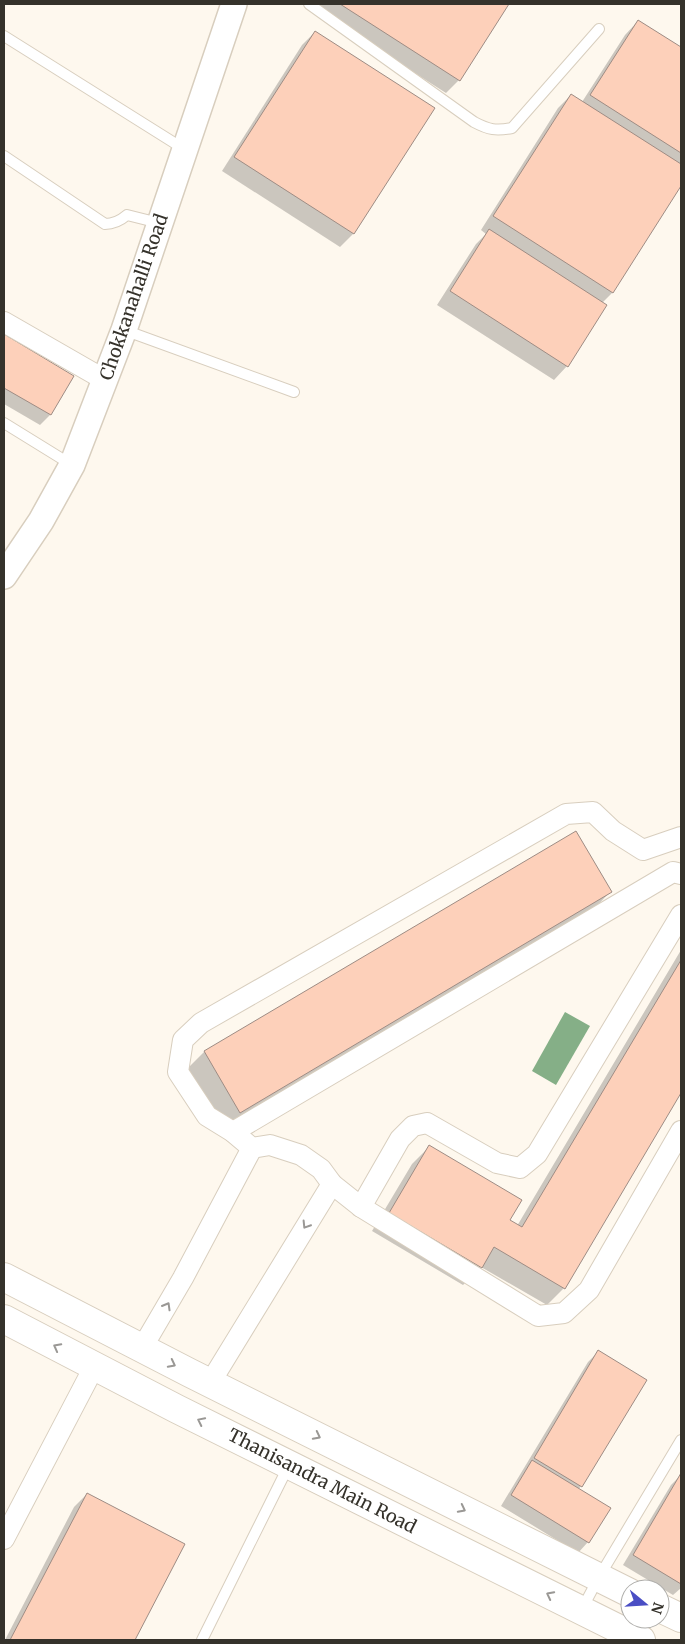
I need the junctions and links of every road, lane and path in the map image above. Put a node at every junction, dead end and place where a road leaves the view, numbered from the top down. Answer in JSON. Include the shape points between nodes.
{"nodes":[{"id":1,"x":234,"y":4,"type":"edge"},
{"id":2,"x":308,"y":4,"type":"edge"},
{"id":3,"x":599,"y":29,"type":"dead end"},
{"id":4,"x":4,"y":36,"type":"edge"},
{"id":5,"x":185,"y":149,"type":"junction"},
{"id":6,"x":4,"y":156,"type":"edge"},
{"id":7,"x":160,"y":224,"type":"junction"},
{"id":8,"x":4,"y":322,"type":"edge"},
{"id":9,"x":124,"y":330,"type":"junction"},
{"id":10,"x":105,"y":380,"type":"junction"},
{"id":11,"x":294,"y":392,"type":"dead end"},
{"id":12,"x":4,"y":422,"type":"edge"},
{"id":13,"x":72,"y":465,"type":"junction"},
{"id":14,"x":5,"y":571,"type":"edge"},
{"id":15,"x":681,"y":837,"type":"edge"},
{"id":16,"x":681,"y":874,"type":"edge"},
{"id":17,"x":681,"y":915,"type":"edge"},
{"id":18,"x":681,"y":1131,"type":"edge"},
{"id":19,"x":233,"y":1132,"type":"junction"},
{"id":20,"x":252,"y":1148,"type":"junction"},
{"id":21,"x":332,"y":1184,"type":"junction"},
{"id":22,"x":361,"y":1207,"type":"junction"},
{"id":23,"x":4,"y":1277,"type":"edge"},
{"id":24,"x":4,"y":1319,"type":"edge"},
{"id":25,"x":142,"y":1348,"type":"junction"},
{"id":26,"x":94,"y":1366,"type":"junction"},
{"id":27,"x":210,"y":1383,"type":"junction"},
{"id":28,"x":681,"y":1440,"type":"edge"},
{"id":29,"x":289,"y":1465,"type":"junction"},
{"id":30,"x":4,"y":1539,"type":"edge"},
{"id":31,"x":599,"y":1577,"type":"junction"},
{"id":32,"x":620,"y":1588,"type":"edge"},
{"id":33,"x":582,"y":1610,"type":"junction"},
{"id":34,"x":202,"y":1640,"type":"edge"},
{"id":35,"x":641,"y":1640,"type":"edge"}],
"edges":[{"from":1,"to":5,"type":"street","name":"Chokkanahalli Road"},
{"from":2,"to":3,"type":"lane","via":[[474,122],[498,130],[512,128]]},
{"from":4,"to":5,"type":"lane"},
{"from":5,"to":7,"type":"street","name":"Chokkanahalli Road"},
{"from":6,"to":7,"type":"lane","via":[[105,224],[120,221],[127,215]]},
{"from":7,"to":9,"type":"street","name":"Chokkanahalli Road"},
{"from":8,"to":10,"type":"street"},
{"from":9,"to":10,"type":"street","name":"Chokkanahalli Road"},
{"from":9,"to":11,"type":"lane"},
{"from":10,"to":13,"type":"street","name":"Chokkanahalli Road"},
{"from":12,"to":13,"type":"lane"},
{"from":13,"to":14,"type":"street","name":"Chokkanahalli Road","via":[[41,521]]},
{"from":15,"to":19,"type":"street","via":[[643,850],[613,831],[593,812],[566,814],[201,1022],[183,1040],[178,1072],[206,1116]]},
{"from":16,"to":19,"type":"street","via":[[673,872]]},
{"from":17,"to":22,"type":"street","via":[[537,1154],[520,1168],[497,1162],[426,1123],[413,1126],[400,1140]]},
{"from":18,"to":22,"type":"street","via":[[589,1290],[564,1313],[538,1316]]},
{"from":19,"to":20,"type":"street"},
{"from":20,"to":21,"type":"street","via":[[270,1145],[300,1155],[321,1169]]},
{"from":25,"to":20,"type":"street","one_way":true},
{"from":21,"to":22,"type":"street"},
{"from":21,"to":27,"type":"street","one_way":true},
{"from":23,"to":25,"type":"main road","name":"Thanisandra Main Road"},
{"from":26,"to":24,"type":"main road","name":"Thanisandra Main Road","one_way":true},
{"from":25,"to":27,"type":"main road","name":"Thanisandra Main Road","one_way":true},
{"from":29,"to":26,"type":"main road","name":"Thanisandra Main Road","one_way":true},
{"from":26,"to":30,"type":"street"},
{"from":27,"to":31,"type":"main road","name":"Thanisandra Main Road","one_way":true},
{"from":28,"to":31,"type":"lane"},
{"from":33,"to":29,"type":"main road","name":"Thanisandra Main Road","one_way":true},
{"from":29,"to":34,"type":"lane"},
{"from":31,"to":32,"type":"main road","name":"Thanisandra Main Road"},
{"from":31,"to":33,"type":"lane"},
{"from":33,"to":35,"type":"main road","name":"Thanisandra Main Road"}]}
